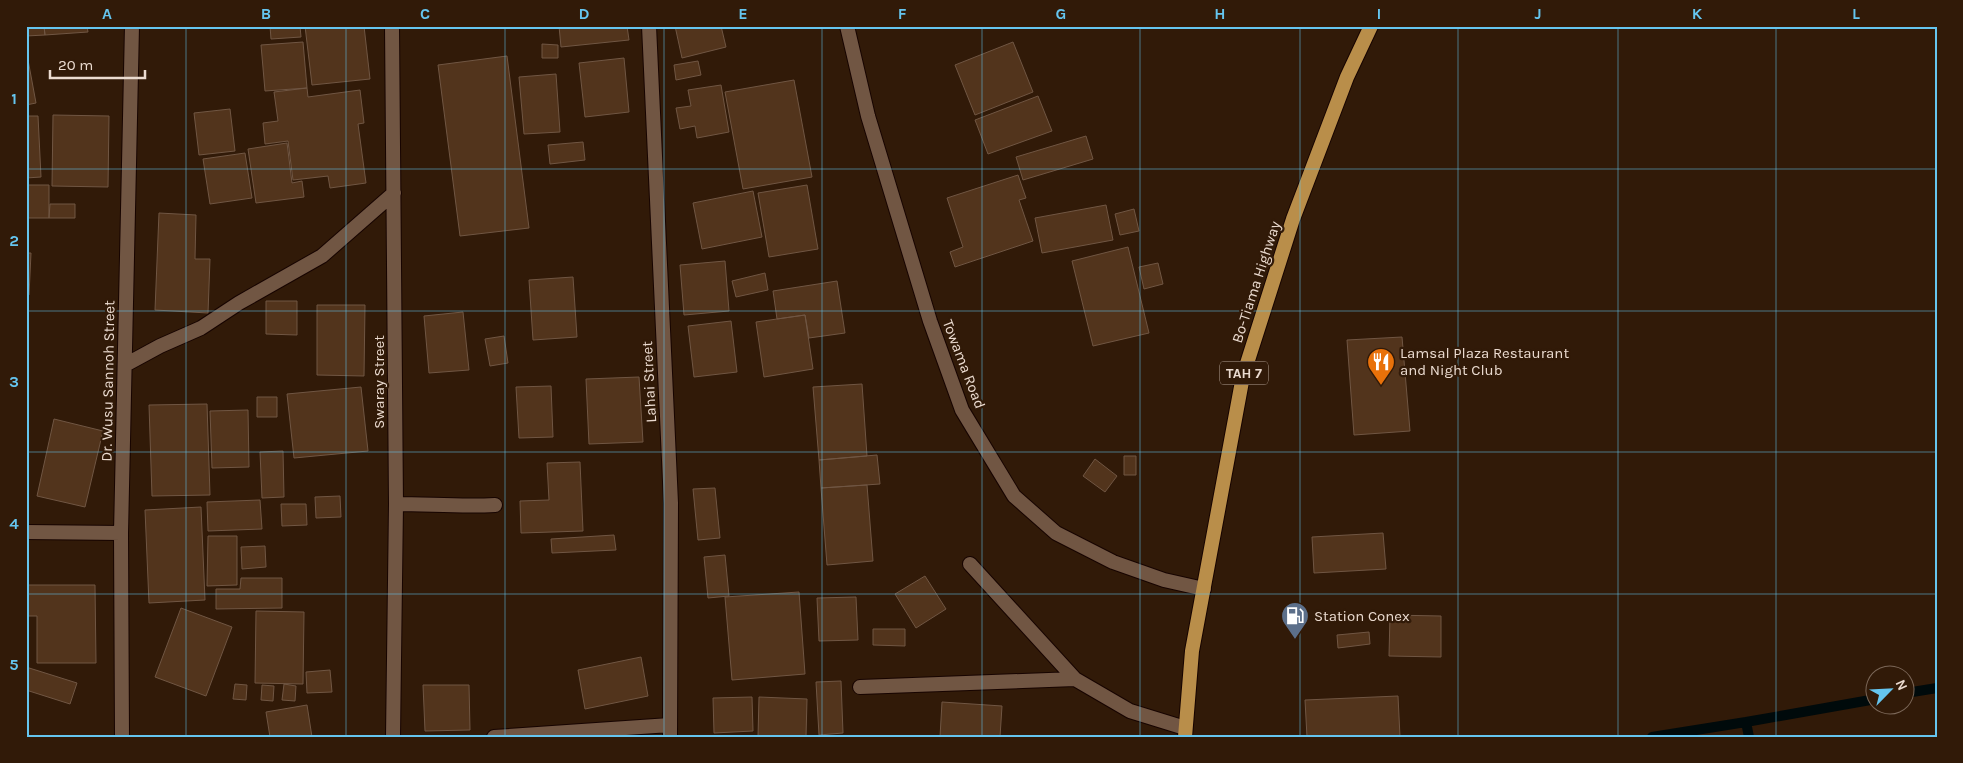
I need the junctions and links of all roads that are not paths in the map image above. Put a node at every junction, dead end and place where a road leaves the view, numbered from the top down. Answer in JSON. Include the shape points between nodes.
{"nodes":[{"id":1,"x":132,"y":26,"type":"edge"},
{"id":2,"x":392,"y":26,"type":"edge"},
{"id":3,"x":649,"y":26,"type":"edge"},
{"id":4,"x":847,"y":26,"type":"edge"},
{"id":5,"x":1371,"y":26,"type":"edge"},
{"id":6,"x":394,"y":193,"type":"junction"},
{"id":7,"x":125,"y":365,"type":"junction"},
{"id":8,"x":396,"y":504,"type":"junction"},
{"id":9,"x":495,"y":505,"type":"dead end"},
{"id":10,"x":26,"y":532,"type":"edge"},
{"id":11,"x":121,"y":533,"type":"junction"},
{"id":12,"x":970,"y":564,"type":"dead end"},
{"id":13,"x":1204,"y":589,"type":"junction"},
{"id":14,"x":1075,"y":679,"type":"junction"},
{"id":15,"x":860,"y":687,"type":"dead end"},
{"id":16,"x":670,"y":731,"type":"edge"},
{"id":17,"x":1185,"y":732,"type":"edge"},
{"id":18,"x":122,"y":737,"type":"edge"},
{"id":19,"x":393,"y":737,"type":"edge"},
{"id":20,"x":494,"y":737,"type":"edge"}],
"edges":[{"from":1,"to":7,"type":"street","name":"Dr. Wusu Sannoh Street"},
{"from":2,"to":6,"type":"street","name":"Swaray Street"},
{"from":3,"to":16,"type":"street","name":"Lahai Street","via":[[671,503]]},
{"from":4,"to":13,"type":"street","name":"Towama Road","via":[[868,116],[930,321],[962,410],[1014,496],[1056,533],[1113,562],[1164,580]]},
{"from":5,"to":13,"type":"highway","name":"Bo-Tiama Highway","number":"TAH 7","via":[[1346,77],[1297,210],[1243,376]]},
{"from":6,"to":7,"type":"street","via":[[322,256],[201,328]]},
{"from":6,"to":8,"type":"street","name":"Swaray Street"},
{"from":7,"to":11,"type":"street","name":"Dr. Wusu Sannoh Street"},
{"from":8,"to":9,"type":"street"},
{"from":8,"to":19,"type":"street","name":"Swaray Street"},
{"from":10,"to":11,"type":"street"},
{"from":11,"to":18,"type":"street","name":"Dr. Wusu Sannoh Street"},
{"from":12,"to":14,"type":"street"},
{"from":13,"to":17,"type":"highway","name":"Bo-Tiama Highway","number":"TAH 7","via":[[1192,651]]},
{"from":14,"to":15,"type":"street"},
{"from":14,"to":17,"type":"street","via":[[1130,711]]},
{"from":16,"to":20,"type":"street"}]}
